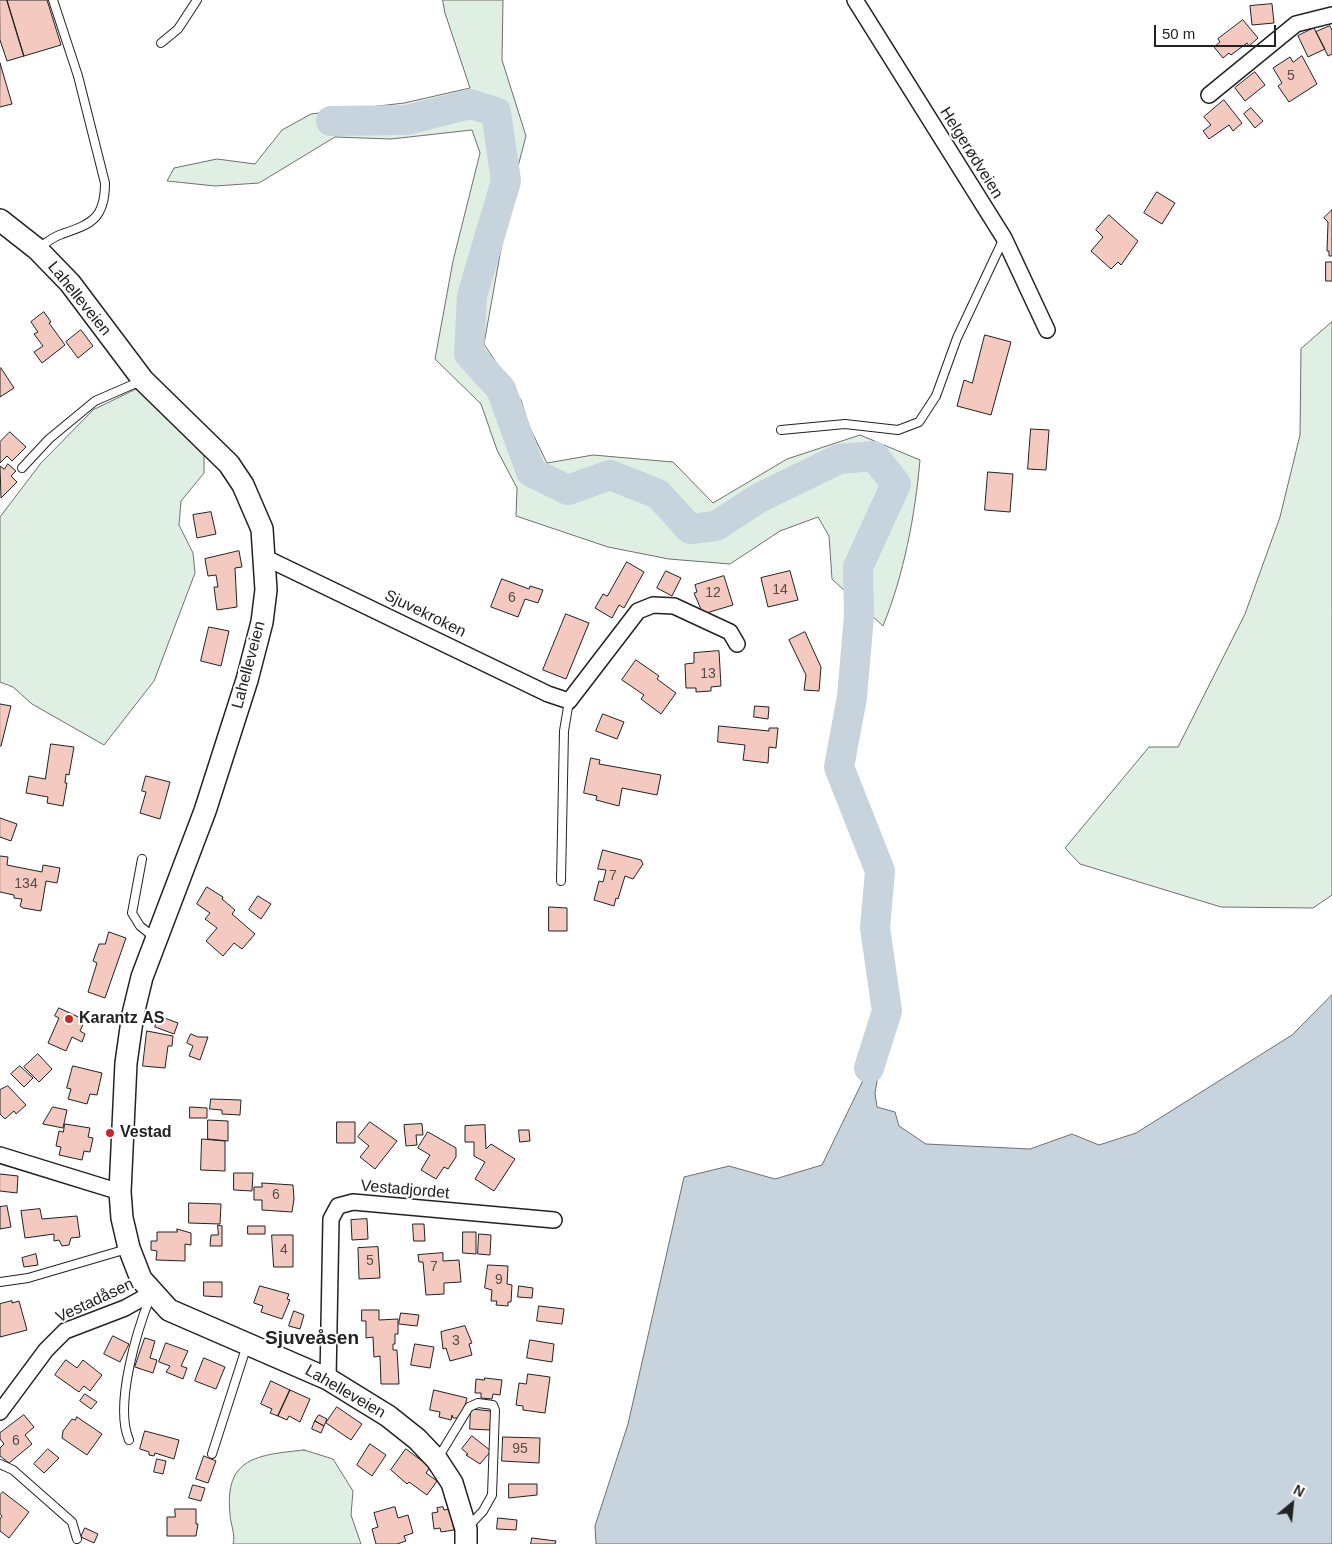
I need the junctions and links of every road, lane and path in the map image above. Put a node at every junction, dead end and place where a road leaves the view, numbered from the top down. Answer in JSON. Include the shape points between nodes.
{"nodes":[{"id":1,"x":53,"y":0,"type":"edge"},
{"id":2,"x":197,"y":0,"type":"edge"},
{"id":3,"x":855,"y":0,"type":"edge"},
{"id":4,"x":1332,"y":15,"type":"edge"},
{"id":5,"x":161,"y":43,"type":"dead end"},
{"id":6,"x":1209,"y":95,"type":"dead end"},
{"id":7,"x":0,"y":220,"type":"edge"},
{"id":8,"x":1004,"y":238,"type":"junction"},
{"id":9,"x":37,"y":249,"type":"junction"},
{"id":10,"x":1047,"y":330,"type":"dead end"},
{"id":11,"x":143,"y":380,"type":"junction"},
{"id":12,"x":781,"y":430,"type":"dead end"},
{"id":13,"x":22,"y":468,"type":"dead end"},
{"id":14,"x":266,"y":558,"type":"junction"},
{"id":15,"x":738,"y":644,"type":"dead end"},
{"id":16,"x":569,"y":701,"type":"junction"},
{"id":17,"x":142,"y":859,"type":"dead end"},
{"id":18,"x":561,"y":881,"type":"dead end"},
{"id":19,"x":155,"y":938,"type":"junction"},
{"id":20,"x":0,"y":1155,"type":"edge"},
{"id":21,"x":120,"y":1192,"type":"junction"},
{"id":22,"x":554,"y":1220,"type":"dead end"},
{"id":23,"x":129,"y":1248,"type":"junction"},
{"id":24,"x":0,"y":1282,"type":"edge"},
{"id":25,"x":152,"y":1294,"type":"junction"},
{"id":26,"x":247,"y":1345,"type":"junction"},
{"id":27,"x":328,"y":1379,"type":"junction"},
{"id":28,"x":0,"y":1412,"type":"edge"},
{"id":29,"x":129,"y":1440,"type":"dead end"},
{"id":30,"x":212,"y":1454,"type":"dead end"},
{"id":31,"x":437,"y":1460,"type":"junction"},
{"id":32,"x":0,"y":1464,"type":"edge"},
{"id":33,"x":466,"y":1536,"type":"edge"},
{"id":34,"x":77,"y":1540,"type":"dead end"}],
"edges":[{"from":1,"to":9,"type":"lane","via":[[78,76],[105,183],[105,195],[99,214],[86,225],[60,234]]},
{"from":2,"to":5,"type":"lane","via":[[178,29]]},
{"from":3,"to":8,"type":"street","name":"Helgerødveien"},
{"from":4,"to":6,"type":"street","via":[[1296,24]]},
{"from":7,"to":9,"type":"street","name":"Lahelleveien"},
{"from":8,"to":10,"type":"street","name":"Helgerødveien"},
{"from":8,"to":12,"type":"lane","via":[[969,311],[936,396],[919,422],[898,430],[845,424]]},
{"from":9,"to":11,"type":"street","name":"Lahelleveien","via":[[70,283]]},
{"from":11,"to":13,"type":"lane","via":[[95,401],[49,439]]},
{"from":11,"to":14,"type":"street","name":"Lahelleveien","via":[[229,464],[254,506],[262,529]]},
{"from":14,"to":16,"type":"street","name":"Sjuvekroken","via":[[548,694]]},
{"from":14,"to":19,"type":"street","name":"Lahelleveien","via":[[262,622],[247,680],[205,811]]},
{"from":15,"to":16,"type":"street","via":[[730,632],[674,606],[653,605],[638,611]]},
{"from":16,"to":18,"type":"lane","via":[[564,731]]},
{"from":17,"to":19,"type":"lane","via":[[132,913],[140,926]]},
{"from":19,"to":21,"type":"street","name":"Lahelleveien","via":[[140,986],[126,1063]]},
{"from":20,"to":21,"type":"street"},
{"from":21,"to":23,"type":"street","name":"Lahelleveien"},
{"from":22,"to":27,"type":"street","name":"Vestadjordet","via":[[353,1202],[338,1206],[331,1219]]},
{"from":23,"to":24,"type":"lane","via":[[28,1278]]},
{"from":23,"to":25,"type":"street","name":"Lahelleveien","via":[[141,1279]]},
{"from":25,"to":26,"type":"street","name":"Lahelleveien","via":[[169,1310]]},
{"from":25,"to":28,"type":"street","name":"Vestadåsen","via":[[125,1308],[65,1330]]},
{"from":25,"to":29,"type":"lane","via":[[143,1314],[124,1400]]},
{"from":26,"to":27,"type":"street","name":"Lahelleveien"},
{"from":26,"to":30,"type":"lane"},
{"from":27,"to":31,"type":"street","name":"Lahelleveien","via":[[388,1416]]},
{"from":31,"to":33,"type":"street","name":"Lahelleveien","via":[[452,1482]]},
{"from":31,"to":33,"type":"lane","via":[[469,1407],[478,1403],[493,1405],[492,1495]]},
{"from":32,"to":34,"type":"lane","via":[[12,1470],[72,1522]]}]}
